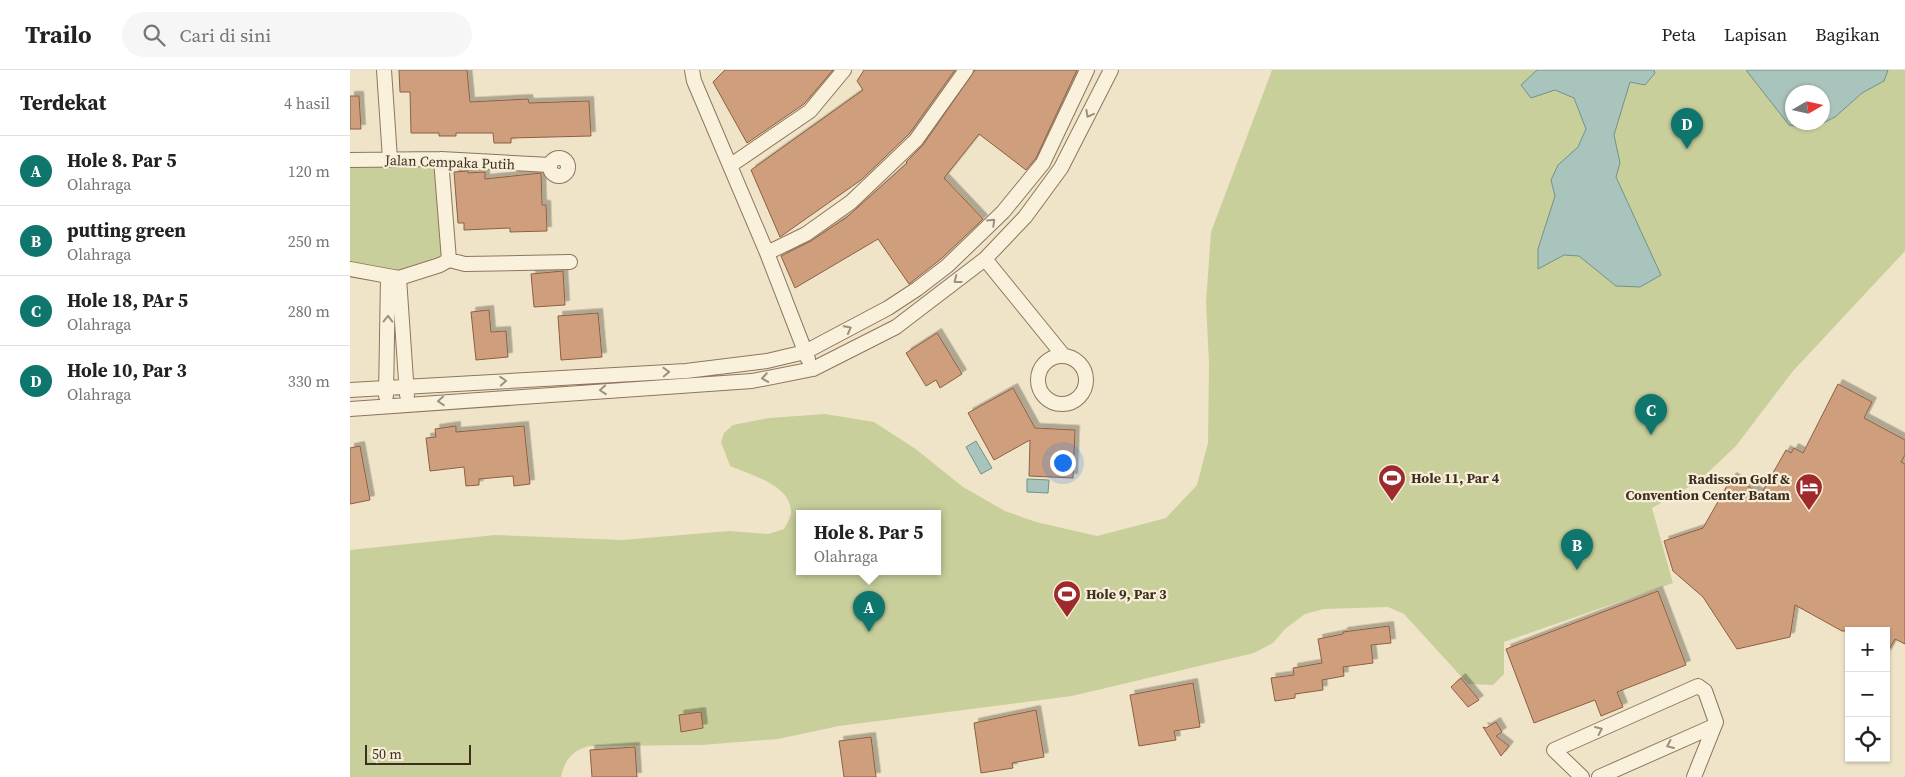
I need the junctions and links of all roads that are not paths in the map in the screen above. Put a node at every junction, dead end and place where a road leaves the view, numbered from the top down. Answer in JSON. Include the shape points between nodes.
{"nodes":[{"id":1,"x":384,"y":70,"type":"edge"},
{"id":2,"x":692,"y":70,"type":"edge"},
{"id":3,"x":702,"y":70,"type":"edge"},
{"id":4,"x":844,"y":70,"type":"edge"},
{"id":5,"x":966,"y":70,"type":"edge"},
{"id":6,"x":1087,"y":70,"type":"edge"},
{"id":7,"x":1111,"y":70,"type":"edge"},
{"id":8,"x":699,"y":90,"type":"junction"},
{"id":9,"x":390,"y":159,"type":"junction"},
{"id":10,"x":441,"y":159,"type":"junction"},
{"id":11,"x":350,"y":160,"type":"edge"},
{"id":12,"x":730,"y":165,"type":"junction"},
{"id":13,"x":550,"y":166,"type":"dead end"},
{"id":14,"x":767,"y":253,"type":"junction"},
{"id":15,"x":985,"y":259,"type":"junction"},
{"id":16,"x":449,"y":260,"type":"junction"},
{"id":17,"x":570,"y":262,"type":"dead end"},
{"id":18,"x":350,"y":269,"type":"edge"},
{"id":19,"x":394,"y":278,"type":"junction"},
{"id":20,"x":805,"y":352,"type":"junction"},
{"id":21,"x":1063,"y":355,"type":"dead end"},
{"id":22,"x":812,"y":369,"type":"junction"},
{"id":23,"x":386,"y":387,"type":"junction"},
{"id":24,"x":407,"y":387,"type":"junction"},
{"id":25,"x":350,"y":390,"type":"edge"},
{"id":26,"x":408,"y":403,"type":"junction"},
{"id":27,"x":386,"y":406,"type":"junction"},
{"id":28,"x":350,"y":408,"type":"edge"},
{"id":29,"x":1714,"y":726,"type":"junction"},
{"id":30,"x":1693,"y":776,"type":"edge"},
{"id":31,"x":1582,"y":777,"type":"edge"},
{"id":32,"x":1599,"y":777,"type":"edge"}],
"edges":[{"from":1,"to":9,"type":"street"},
{"from":2,"to":8,"type":"street"},
{"from":3,"to":8,"type":"street"},
{"from":4,"to":12,"type":"street","via":[[810,111]]},
{"from":5,"to":14,"type":"street","via":[[916,140],[851,202],[806,234]]},
{"from":20,"to":6,"type":"street","one_way":true,"via":[[917,289],[947,266],[1003,212],[1043,164]]},
{"from":7,"to":15,"type":"street","one_way":true,"via":[[1061,168],[1025,217]]},
{"from":8,"to":12,"type":"street"},
{"from":9,"to":10,"type":"street","name":"Jalan Cempaka Putih"},
{"from":9,"to":11,"type":"street","name":"Jalan Cempaka Putih"},
{"from":10,"to":13,"type":"street","name":"Jalan Cempaka Putih"},
{"from":10,"to":16,"type":"street"},
{"from":12,"to":14,"type":"street"},
{"from":14,"to":20,"type":"street"},
{"from":15,"to":21,"type":"street"},
{"from":15,"to":22,"type":"street","one_way":true,"via":[[896,327]]},
{"from":16,"to":17,"type":"street","via":[[465,264]]},
{"from":16,"to":19,"type":"street"},
{"from":18,"to":19,"type":"street"},
{"from":23,"to":19,"type":"street","one_way":true},
{"from":19,"to":24,"type":"street"},
{"from":20,"to":22,"type":"street"},
{"from":24,"to":20,"type":"street","one_way":true,"via":[[686,371],[767,361]]},
{"from":22,"to":26,"type":"street","one_way":true,"via":[[752,380]]},
{"from":23,"to":24,"type":"street"},
{"from":23,"to":25,"type":"street"},
{"from":23,"to":27,"type":"street"},
{"from":24,"to":26,"type":"street"},
{"from":26,"to":27,"type":"street"},
{"from":27,"to":28,"type":"street"},
{"from":29,"to":30,"type":"street"},
{"from":31,"to":29,"type":"street","one_way":true,"via":[[1554,750],[1696,687],[1705,691],[1715,718]]},
{"from":29,"to":32,"type":"street","one_way":true}]}
